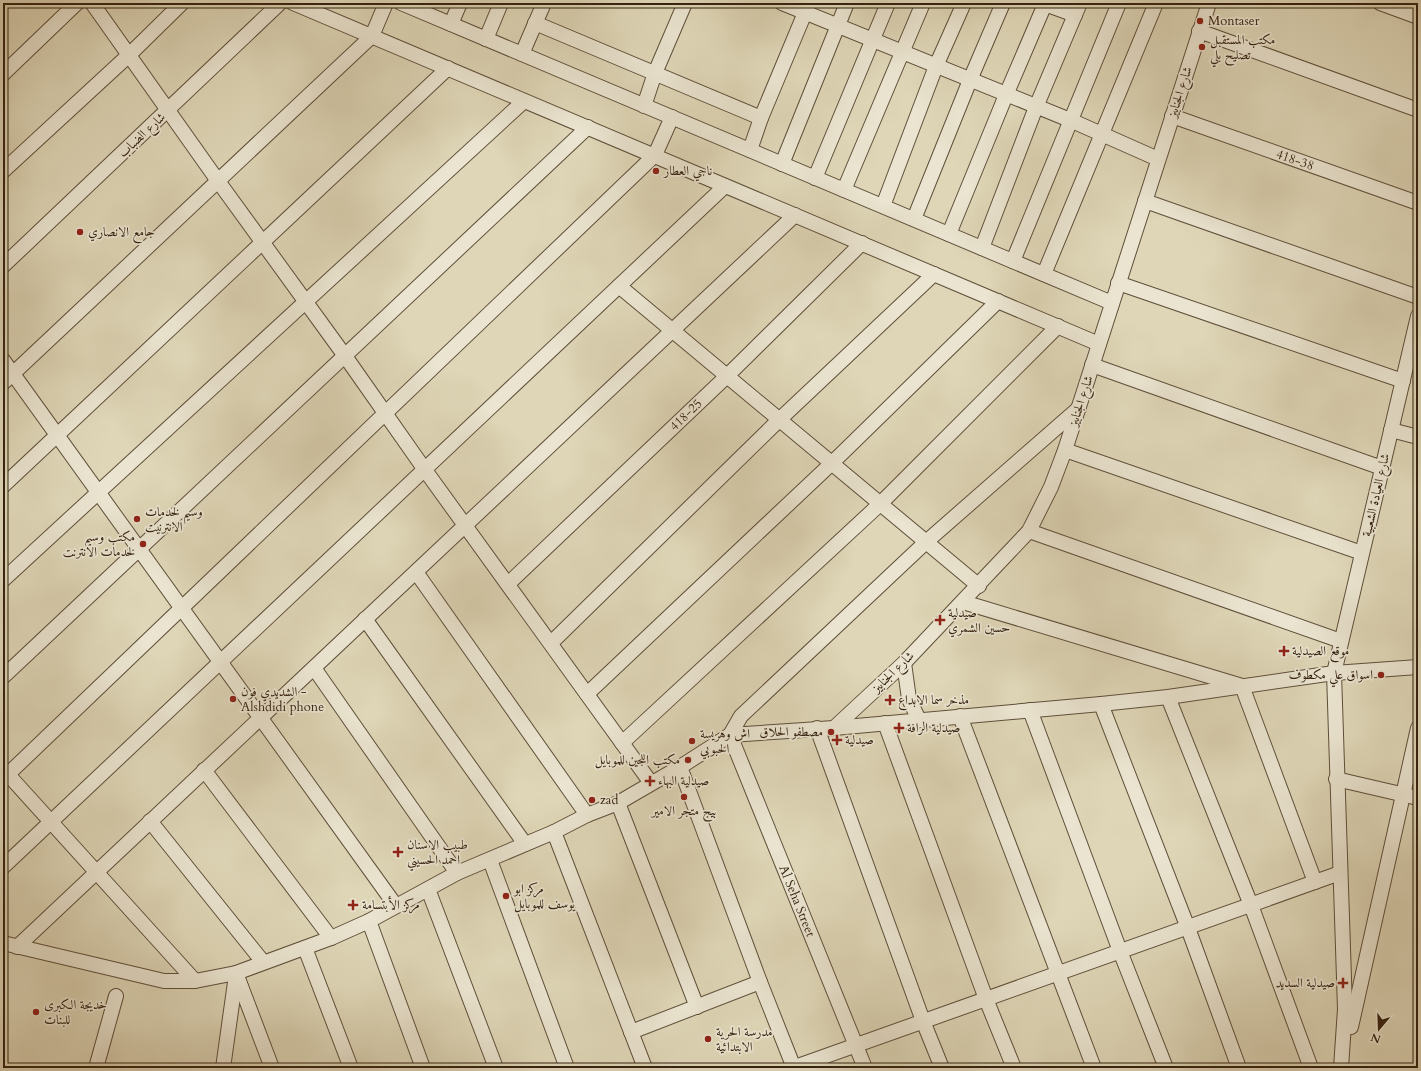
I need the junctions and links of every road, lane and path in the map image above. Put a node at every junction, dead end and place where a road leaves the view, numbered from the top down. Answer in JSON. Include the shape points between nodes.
{"nodes":[{"id":1,"x":77,"y":3,"type":"edge"},
{"id":2,"x":92,"y":3,"type":"edge"},
{"id":3,"x":182,"y":3,"type":"edge"},
{"id":4,"x":280,"y":3,"type":"edge"},
{"id":5,"x":293,"y":3,"type":"edge"},
{"id":6,"x":386,"y":3,"type":"edge"},
{"id":7,"x":401,"y":3,"type":"edge"},
{"id":8,"x":460,"y":3,"type":"edge"},
{"id":9,"x":501,"y":3,"type":"edge"},
{"id":10,"x":544,"y":3,"type":"edge"},
{"id":11,"x":685,"y":3,"type":"edge"},
{"id":12,"x":782,"y":3,"type":"edge"},
{"id":13,"x":847,"y":3,"type":"edge"},
{"id":14,"x":888,"y":3,"type":"edge"},
{"id":15,"x":923,"y":3,"type":"edge"},
{"id":16,"x":964,"y":3,"type":"edge"},
{"id":17,"x":1003,"y":3,"type":"edge"},
{"id":18,"x":1044,"y":3,"type":"edge"},
{"id":19,"x":1119,"y":3,"type":"edge"},
{"id":20,"x":1156,"y":3,"type":"edge"},
{"id":21,"x":1209,"y":3,"type":"edge"},
{"id":22,"x":1380,"y":3,"type":"edge"},
{"id":23,"x":424,"y":7,"type":"edge"},
{"id":24,"x":807,"y":8,"type":"edge"},
{"id":25,"x":1078,"y":9,"type":"edge"},
{"id":26,"x":1418,"y":17,"type":"edge"},
{"id":27,"x":536,"y":23,"type":"junction"},
{"id":28,"x":451,"y":24,"type":"junction"},
{"id":29,"x":837,"y":26,"type":"junction"},
{"id":30,"x":1199,"y":31,"type":"junction"},
{"id":31,"x":372,"y":36,"type":"junction"},
{"id":32,"x":486,"y":39,"type":"junction"},
{"id":33,"x":873,"y":40,"type":"junction"},
{"id":34,"x":903,"y":53,"type":"junction"},
{"id":35,"x":522,"y":54,"type":"junction"},
{"id":36,"x":129,"y":55,"type":"junction"},
{"id":37,"x":936,"y":66,"type":"junction"},
{"id":38,"x":448,"y":68,"type":"junction"},
{"id":39,"x":655,"y":73,"type":"junction"},
{"id":40,"x":3,"y":74,"type":"edge"},
{"id":41,"x":970,"y":80,"type":"junction"},
{"id":42,"x":1006,"y":95,"type":"junction"},
{"id":43,"x":524,"y":101,"type":"junction"},
{"id":44,"x":644,"y":106,"type":"junction"},
{"id":45,"x":1036,"y":108,"type":"junction"},
{"id":46,"x":168,"y":110,"type":"junction"},
{"id":47,"x":1418,"y":110,"type":"edge"},
{"id":48,"x":1172,"y":116,"type":"junction"},
{"id":49,"x":672,"y":117,"type":"junction"},
{"id":50,"x":761,"y":118,"type":"junction"},
{"id":51,"x":1070,"y":120,"type":"junction"},
{"id":52,"x":588,"y":128,"type":"junction"},
{"id":53,"x":1101,"y":134,"type":"junction"},
{"id":54,"x":750,"y":150,"type":"junction"},
{"id":55,"x":655,"y":155,"type":"junction"},
{"id":56,"x":1158,"y":159,"type":"junction"},
{"id":57,"x":782,"y":164,"type":"junction"},
{"id":58,"x":3,"y":171,"type":"edge"},
{"id":59,"x":815,"y":178,"type":"junction"},
{"id":60,"x":218,"y":181,"type":"junction"},
{"id":61,"x":725,"y":186,"type":"junction"},
{"id":62,"x":844,"y":190,"type":"junction"},
{"id":63,"x":1145,"y":201,"type":"junction"},
{"id":64,"x":1418,"y":203,"type":"edge"},
{"id":65,"x":883,"y":206,"type":"junction"},
{"id":66,"x":795,"y":215,"type":"junction"},
{"id":67,"x":914,"y":219,"type":"junction"},
{"id":68,"x":949,"y":234,"type":"junction"},
{"id":69,"x":262,"y":243,"type":"junction"},
{"id":70,"x":862,"y":243,"type":"junction"},
{"id":71,"x":982,"y":248,"type":"junction"},
{"id":72,"x":1013,"y":261,"type":"junction"},
{"id":73,"x":3,"y":266,"type":"edge"},
{"id":74,"x":934,"y":274,"type":"junction"},
{"id":75,"x":1044,"y":274,"type":"junction"},
{"id":76,"x":1118,"y":283,"type":"junction"},
{"id":77,"x":619,"y":286,"type":"junction"},
{"id":78,"x":1418,"y":297,"type":"edge"},
{"id":79,"x":998,"y":301,"type":"junction"},
{"id":80,"x":305,"y":302,"type":"junction"},
{"id":81,"x":1112,"y":303,"type":"junction"},
{"id":82,"x":1418,"y":316,"type":"edge"},
{"id":83,"x":1058,"y":326,"type":"junction"},
{"id":84,"x":672,"y":330,"type":"junction"},
{"id":85,"x":1099,"y":344,"type":"junction"},
{"id":86,"x":345,"y":356,"type":"junction"},
{"id":87,"x":3,"y":360,"type":"edge"},
{"id":88,"x":1092,"y":365,"type":"junction"},
{"id":89,"x":727,"y":376,"type":"junction"},
{"id":90,"x":8,"y":379,"type":"edge"},
{"id":91,"x":1403,"y":381,"type":"junction"},
{"id":92,"x":1078,"y":408,"type":"junction"},
{"id":93,"x":385,"y":413,"type":"junction"},
{"id":94,"x":779,"y":420,"type":"junction"},
{"id":95,"x":1391,"y":430,"type":"junction"},
{"id":96,"x":58,"y":435,"type":"junction"},
{"id":97,"x":1418,"y":437,"type":"edge"},
{"id":98,"x":1065,"y":450,"type":"junction"},
{"id":99,"x":832,"y":464,"type":"junction"},
{"id":100,"x":1382,"y":468,"type":"junction"},
{"id":101,"x":425,"y":470,"type":"junction"},
{"id":102,"x":3,"y":486,"type":"edge"},
{"id":103,"x":98,"y":492,"type":"junction"},
{"id":104,"x":880,"y":504,"type":"junction"},
{"id":105,"x":465,"y":525,"type":"junction"},
{"id":106,"x":1029,"y":531,"type":"junction"},
{"id":107,"x":926,"y":542,"type":"junction"},
{"id":108,"x":139,"y":549,"type":"junction"},
{"id":109,"x":1362,"y":553,"type":"junction"},
{"id":110,"x":416,"y":572,"type":"junction"},
{"id":111,"x":3,"y":580,"type":"edge"},
{"id":112,"x":508,"y":584,"type":"junction"},
{"id":113,"x":979,"y":586,"type":"junction"},
{"id":114,"x":963,"y":602,"type":"junction"},
{"id":115,"x":182,"y":607,"type":"junction"},
{"id":116,"x":365,"y":619,"type":"junction"},
{"id":117,"x":1341,"y":641,"type":"junction"},
{"id":118,"x":550,"y":644,"type":"junction"},
{"id":119,"x":221,"y":662,"type":"junction"},
{"id":120,"x":904,"y":663,"type":"junction"},
{"id":121,"x":1418,"y":667,"type":"edge"},
{"id":122,"x":314,"y":668,"type":"junction"},
{"id":123,"x":1334,"y":673,"type":"junction"},
{"id":124,"x":3,"y":677,"type":"edge"},
{"id":125,"x":1242,"y":686,"type":"junction"},
{"id":126,"x":587,"y":694,"type":"junction"},
{"id":127,"x":1168,"y":697,"type":"junction"},
{"id":128,"x":1101,"y":704,"type":"junction"},
{"id":129,"x":1030,"y":710,"type":"junction"},
{"id":130,"x":960,"y":716,"type":"junction"},
{"id":131,"x":261,"y":717,"type":"junction"},
{"id":132,"x":919,"y":720,"type":"junction"},
{"id":133,"x":885,"y":723,"type":"junction"},
{"id":134,"x":817,"y":728,"type":"junction"},
{"id":135,"x":834,"y":728,"type":"junction"},
{"id":136,"x":1418,"y":728,"type":"edge"},
{"id":137,"x":730,"y":735,"type":"junction"},
{"id":138,"x":622,"y":743,"type":"junction"},
{"id":139,"x":680,"y":767,"type":"junction"},
{"id":140,"x":204,"y":770,"type":"junction"},
{"id":141,"x":5,"y":774,"type":"edge"},
{"id":142,"x":1336,"y":778,"type":"junction"},
{"id":143,"x":651,"y":783,"type":"junction"},
{"id":144,"x":1402,"y":794,"type":"junction"},
{"id":145,"x":1418,"y":798,"type":"edge"},
{"id":146,"x":618,"y":802,"type":"junction"},
{"id":147,"x":587,"y":815,"type":"junction"},
{"id":148,"x":150,"y":821,"type":"junction"},
{"id":149,"x":51,"y":822,"type":"junction"},
{"id":150,"x":554,"y":832,"type":"junction"},
{"id":151,"x":525,"y":844,"type":"junction"},
{"id":152,"x":490,"y":860,"type":"junction"},
{"id":153,"x":3,"y":867,"type":"edge"},
{"id":154,"x":96,"y":872,"type":"junction"},
{"id":155,"x":458,"y":873,"type":"junction"},
{"id":156,"x":1340,"y":873,"type":"junction"},
{"id":157,"x":1315,"y":882,"type":"junction"},
{"id":158,"x":428,"y":889,"type":"junction"},
{"id":159,"x":1251,"y":905,"type":"junction"},
{"id":160,"x":396,"y":906,"type":"junction"},
{"id":161,"x":369,"y":921,"type":"junction"},
{"id":162,"x":1188,"y":928,"type":"junction"},
{"id":163,"x":332,"y":938,"type":"junction"},
{"id":164,"x":3,"y":943,"type":"edge"},
{"id":165,"x":18,"y":947,"type":"junction"},
{"id":166,"x":305,"y":948,"type":"junction"},
{"id":167,"x":1120,"y":952,"type":"junction"},
{"id":168,"x":263,"y":962,"type":"junction"},
{"id":169,"x":236,"y":973,"type":"junction"},
{"id":170,"x":1058,"y":973,"type":"junction"},
{"id":171,"x":195,"y":981,"type":"junction"},
{"id":172,"x":760,"y":982,"type":"junction"},
{"id":173,"x":116,"y":996,"type":"dead end"},
{"id":174,"x":986,"y":999,"type":"junction"},
{"id":175,"x":697,"y":1007,"type":"junction"},
{"id":176,"x":923,"y":1021,"type":"junction"},
{"id":177,"x":631,"y":1032,"type":"junction"},
{"id":178,"x":856,"y":1045,"type":"junction"},
{"id":179,"x":96,"y":1068,"type":"edge"},
{"id":180,"x":223,"y":1068,"type":"edge"},
{"id":181,"x":272,"y":1068,"type":"edge"},
{"id":182,"x":351,"y":1068,"type":"edge"},
{"id":183,"x":423,"y":1068,"type":"edge"},
{"id":184,"x":496,"y":1068,"type":"edge"},
{"id":185,"x":567,"y":1068,"type":"edge"},
{"id":186,"x":644,"y":1068,"type":"edge"},
{"id":187,"x":793,"y":1068,"type":"edge"},
{"id":188,"x":865,"y":1068,"type":"edge"},
{"id":189,"x":942,"y":1068,"type":"edge"},
{"id":190,"x":1014,"y":1068,"type":"edge"},
{"id":191,"x":1094,"y":1068,"type":"edge"},
{"id":192,"x":1166,"y":1068,"type":"edge"},
{"id":193,"x":1240,"y":1068,"type":"edge"},
{"id":194,"x":1311,"y":1068,"type":"edge"},
{"id":195,"x":1341,"y":1068,"type":"edge"}],
"edges":[{"from":1,"to":40,"type":"street"},
{"from":2,"to":36,"type":"street"},
{"from":3,"to":36,"type":"street"},
{"from":4,"to":46,"type":"street","name":"شارع الضباب"},
{"from":5,"to":31,"type":"street"},
{"from":6,"to":31,"type":"street"},
{"from":7,"to":23,"type":"street"},
{"from":8,"to":28,"type":"street"},
{"from":9,"to":32,"type":"street"},
{"from":10,"to":27,"type":"street"},
{"from":11,"to":39,"type":"street"},
{"from":12,"to":24,"type":"street"},
{"from":13,"to":29,"type":"street"},
{"from":14,"to":33,"type":"street"},
{"from":15,"to":34,"type":"street"},
{"from":16,"to":37,"type":"street"},
{"from":17,"to":41,"type":"street"},
{"from":18,"to":25,"type":"street"},
{"from":18,"to":42,"type":"street"},
{"from":19,"to":51,"type":"street"},
{"from":20,"to":53,"type":"street"},
{"from":21,"to":30,"type":"street","name":"شارع الجنابيز"},
{"from":22,"to":26,"type":"street"},
{"from":23,"to":28,"type":"street"},
{"from":24,"to":29,"type":"street"},
{"from":24,"to":50,"type":"street"},
{"from":25,"to":45,"type":"street"},
{"from":27,"to":35,"type":"street"},
{"from":27,"to":39,"type":"street"},
{"from":28,"to":32,"type":"street"},
{"from":29,"to":33,"type":"street"},
{"from":29,"to":57,"type":"street"},
{"from":30,"to":47,"type":"street"},
{"from":30,"to":48,"type":"street","name":"شارع الجنابيز"},
{"from":31,"to":38,"type":"street"},
{"from":31,"to":60,"type":"street"},
{"from":32,"to":35,"type":"street"},
{"from":33,"to":34,"type":"street"},
{"from":33,"to":59,"type":"street"},
{"from":34,"to":37,"type":"street"},
{"from":34,"to":62,"type":"street"},
{"from":35,"to":44,"type":"street"},
{"from":36,"to":46,"type":"street"},
{"from":36,"to":58,"type":"street"},
{"from":37,"to":41,"type":"street"},
{"from":37,"to":65,"type":"street"},
{"from":38,"to":43,"type":"street"},
{"from":38,"to":69,"type":"street"},
{"from":39,"to":44,"type":"street"},
{"from":39,"to":50,"type":"street"},
{"from":41,"to":42,"type":"street"},
{"from":41,"to":67,"type":"street"},
{"from":42,"to":45,"type":"street"},
{"from":42,"to":68,"type":"street"},
{"from":43,"to":52,"type":"street"},
{"from":43,"to":80,"type":"street"},
{"from":44,"to":49,"type":"street"},
{"from":45,"to":51,"type":"street"},
{"from":45,"to":71,"type":"street"},
{"from":46,"to":60,"type":"street"},
{"from":46,"to":73,"type":"street","name":"شارع الضباب"},
{"from":48,"to":56,"type":"street","name":"شارع الجنابيز"},
{"from":48,"to":64,"type":"street","name":"418-38"},
{"from":49,"to":54,"type":"street"},
{"from":49,"to":55,"type":"street"},
{"from":50,"to":54,"type":"street"},
{"from":51,"to":53,"type":"street"},
{"from":51,"to":72,"type":"street"},
{"from":52,"to":55,"type":"street"},
{"from":52,"to":86,"type":"street"},
{"from":53,"to":56,"type":"street"},
{"from":53,"to":75,"type":"street"},
{"from":54,"to":57,"type":"street"},
{"from":55,"to":61,"type":"street"},
{"from":55,"to":93,"type":"street"},
{"from":56,"to":63,"type":"street","name":"شارع الجنابيز"},
{"from":57,"to":59,"type":"street"},
{"from":59,"to":62,"type":"street"},
{"from":60,"to":69,"type":"street"},
{"from":60,"to":90,"type":"street"},
{"from":61,"to":66,"type":"street"},
{"from":61,"to":77,"type":"street"},
{"from":62,"to":65,"type":"street"},
{"from":63,"to":76,"type":"street","name":"شارع الجنابيز"},
{"from":63,"to":78,"type":"street"},
{"from":65,"to":67,"type":"street"},
{"from":66,"to":70,"type":"street"},
{"from":66,"to":84,"type":"street"},
{"from":67,"to":68,"type":"street"},
{"from":68,"to":71,"type":"street"},
{"from":69,"to":80,"type":"street"},
{"from":69,"to":96,"type":"street"},
{"from":70,"to":74,"type":"street"},
{"from":70,"to":89,"type":"street","name":"418-25"},
{"from":71,"to":72,"type":"street"},
{"from":72,"to":75,"type":"street"},
{"from":74,"to":79,"type":"street"},
{"from":74,"to":94,"type":"street"},
{"from":75,"to":81,"type":"street"},
{"from":76,"to":81,"type":"street","name":"شارع الجنابيز"},
{"from":76,"to":91,"type":"street"},
{"from":77,"to":84,"type":"street"},
{"from":77,"to":101,"type":"street"},
{"from":79,"to":83,"type":"street"},
{"from":79,"to":99,"type":"street"},
{"from":80,"to":86,"type":"street"},
{"from":80,"to":103,"type":"street"},
{"from":81,"to":85,"type":"street","name":"شارع الجنابيز"},
{"from":82,"to":91,"type":"street","name":"شارع العيادة الشعبية"},
{"from":83,"to":85,"type":"street"},
{"from":83,"to":104,"type":"street"},
{"from":84,"to":89,"type":"street"},
{"from":84,"to":105,"type":"street"},
{"from":85,"to":88,"type":"street","name":"شارع الجنابيز"},
{"from":86,"to":93,"type":"street"},
{"from":86,"to":108,"type":"street"},
{"from":87,"to":90,"type":"street"},
{"from":88,"to":92,"type":"street","name":"شارع الجنابيز"},
{"from":88,"to":100,"type":"street"},
{"from":89,"to":94,"type":"street"},
{"from":89,"to":112,"type":"street","name":"418-25"},
{"from":90,"to":96,"type":"street"},
{"from":91,"to":95,"type":"street","name":"شارع العيادة الشعبية"},
{"from":92,"to":98,"type":"street","name":"شارع الجنابيز"},
{"from":92,"to":107,"type":"street"},
{"from":93,"to":101,"type":"street"},
{"from":93,"to":115,"type":"street"},
{"from":94,"to":99,"type":"street"},
{"from":94,"to":118,"type":"street"},
{"from":95,"to":97,"type":"street"},
{"from":95,"to":100,"type":"street","name":"شارع العيادة الشعبية"},
{"from":96,"to":102,"type":"street"},
{"from":96,"to":103,"type":"street"},
{"from":98,"to":106,"type":"street","name":"شارع الجنابيز","via":[[1051,487]]},
{"from":98,"to":109,"type":"street"},
{"from":99,"to":104,"type":"street"},
{"from":99,"to":126,"type":"street"},
{"from":100,"to":109,"type":"street","name":"شارع العيادة الشعبية"},
{"from":101,"to":105,"type":"street"},
{"from":101,"to":119,"type":"street"},
{"from":103,"to":108,"type":"street"},
{"from":103,"to":111,"type":"street"},
{"from":104,"to":107,"type":"street"},
{"from":104,"to":138,"type":"street"},
{"from":105,"to":110,"type":"street"},
{"from":105,"to":112,"type":"street"},
{"from":106,"to":113,"type":"street","name":"شارع الجنابيز"},
{"from":106,"to":117,"type":"street"},
{"from":107,"to":113,"type":"street"},
{"from":107,"to":137,"type":"street","via":[[741,716]]},
{"from":108,"to":115,"type":"street"},
{"from":108,"to":124,"type":"street"},
{"from":109,"to":117,"type":"street","name":"شارع العيادة الشعبية"},
{"from":110,"to":116,"type":"street"},
{"from":110,"to":147,"type":"street"},
{"from":112,"to":118,"type":"street"},
{"from":113,"to":114,"type":"street","name":"شارع الجنابيز"},
{"from":114,"to":120,"type":"street","name":"شارع الجنابيز"},
{"from":114,"to":125,"type":"street"},
{"from":115,"to":119,"type":"street"},
{"from":115,"to":141,"type":"street"},
{"from":116,"to":122,"type":"street"},
{"from":116,"to":151,"type":"street"},
{"from":117,"to":123,"type":"street","name":"شارع العيادة الشعبية"},
{"from":118,"to":126,"type":"street"},
{"from":119,"to":131,"type":"street"},
{"from":119,"to":149,"type":"street"},
{"from":120,"to":132,"type":"street","via":[[909,699]]},
{"from":120,"to":135,"type":"street","name":"شارع الجنابيز"},
{"from":121,"to":123,"type":"street"},
{"from":122,"to":131,"type":"street"},
{"from":122,"to":155,"type":"street"},
{"from":123,"to":125,"type":"street"},
{"from":123,"to":142,"type":"street","name":"شارع العيادة الشعبية"},
{"from":125,"to":127,"type":"street"},
{"from":125,"to":157,"type":"street"},
{"from":126,"to":138,"type":"street"},
{"from":127,"to":128,"type":"street"},
{"from":127,"to":159,"type":"street"},
{"from":128,"to":129,"type":"street"},
{"from":128,"to":162,"type":"street"},
{"from":129,"to":130,"type":"street"},
{"from":129,"to":167,"type":"street"},
{"from":130,"to":132,"type":"street"},
{"from":130,"to":170,"type":"street"},
{"from":131,"to":140,"type":"street"},
{"from":131,"to":160,"type":"street"},
{"from":132,"to":133,"type":"street"},
{"from":133,"to":135,"type":"street"},
{"from":133,"to":174,"type":"street"},
{"from":134,"to":135,"type":"street"},
{"from":134,"to":137,"type":"street"},
{"from":134,"to":176,"type":"street"},
{"from":136,"to":144,"type":"street"},
{"from":137,"to":139,"type":"street"},
{"from":137,"to":178,"type":"street","name":"Al Seha Street"},
{"from":138,"to":143,"type":"street"},
{"from":139,"to":143,"type":"street"},
{"from":139,"to":172,"type":"street"},
{"from":140,"to":148,"type":"street"},
{"from":140,"to":163,"type":"street"},
{"from":141,"to":149,"type":"street"},
{"from":142,"to":144,"type":"street"},
{"from":142,"to":156,"type":"street","name":"شارع العيادة الشعبية"},
{"from":143,"to":146,"type":"street"},
{"from":144,"to":145,"type":"street"},
{"from":144,"to":195,"type":"street"},
{"from":146,"to":147,"type":"street"},
{"from":146,"to":175,"type":"street"},
{"from":147,"to":150,"type":"street"},
{"from":148,"to":154,"type":"street"},
{"from":148,"to":168,"type":"street"},
{"from":149,"to":153,"type":"street"},
{"from":149,"to":154,"type":"street"},
{"from":150,"to":151,"type":"street"},
{"from":150,"to":177,"type":"street"},
{"from":151,"to":152,"type":"street"},
{"from":152,"to":155,"type":"street"},
{"from":152,"to":185,"type":"street"},
{"from":154,"to":165,"type":"street"},
{"from":154,"to":171,"type":"street"},
{"from":155,"to":158,"type":"street"},
{"from":156,"to":157,"type":"street"},
{"from":156,"to":195,"type":"street","name":"شارع العيادة الشعبية","via":[[1345,1009]]},
{"from":157,"to":159,"type":"street"},
{"from":158,"to":160,"type":"street"},
{"from":158,"to":184,"type":"street"},
{"from":159,"to":162,"type":"street"},
{"from":159,"to":194,"type":"street"},
{"from":160,"to":161,"type":"street"},
{"from":161,"to":163,"type":"street"},
{"from":161,"to":183,"type":"street"},
{"from":162,"to":167,"type":"street"},
{"from":162,"to":193,"type":"street"},
{"from":163,"to":166,"type":"street"},
{"from":164,"to":165,"type":"street"},
{"from":165,"to":171,"type":"street","via":[[164,981]]},
{"from":166,"to":168,"type":"street"},
{"from":166,"to":182,"type":"street"},
{"from":167,"to":170,"type":"street"},
{"from":167,"to":192,"type":"street"},
{"from":168,"to":169,"type":"street"},
{"from":169,"to":171,"type":"street"},
{"from":169,"to":180,"type":"street"},
{"from":169,"to":181,"type":"street"},
{"from":170,"to":174,"type":"street"},
{"from":170,"to":191,"type":"street"},
{"from":172,"to":175,"type":"street"},
{"from":172,"to":187,"type":"street"},
{"from":173,"to":179,"type":"street"},
{"from":174,"to":176,"type":"street"},
{"from":174,"to":190,"type":"street"},
{"from":175,"to":177,"type":"street"},
{"from":176,"to":178,"type":"street"},
{"from":176,"to":189,"type":"street"},
{"from":177,"to":186,"type":"street"},
{"from":178,"to":187,"type":"street"},
{"from":178,"to":188,"type":"street","name":"Al Seha Street"}]}
